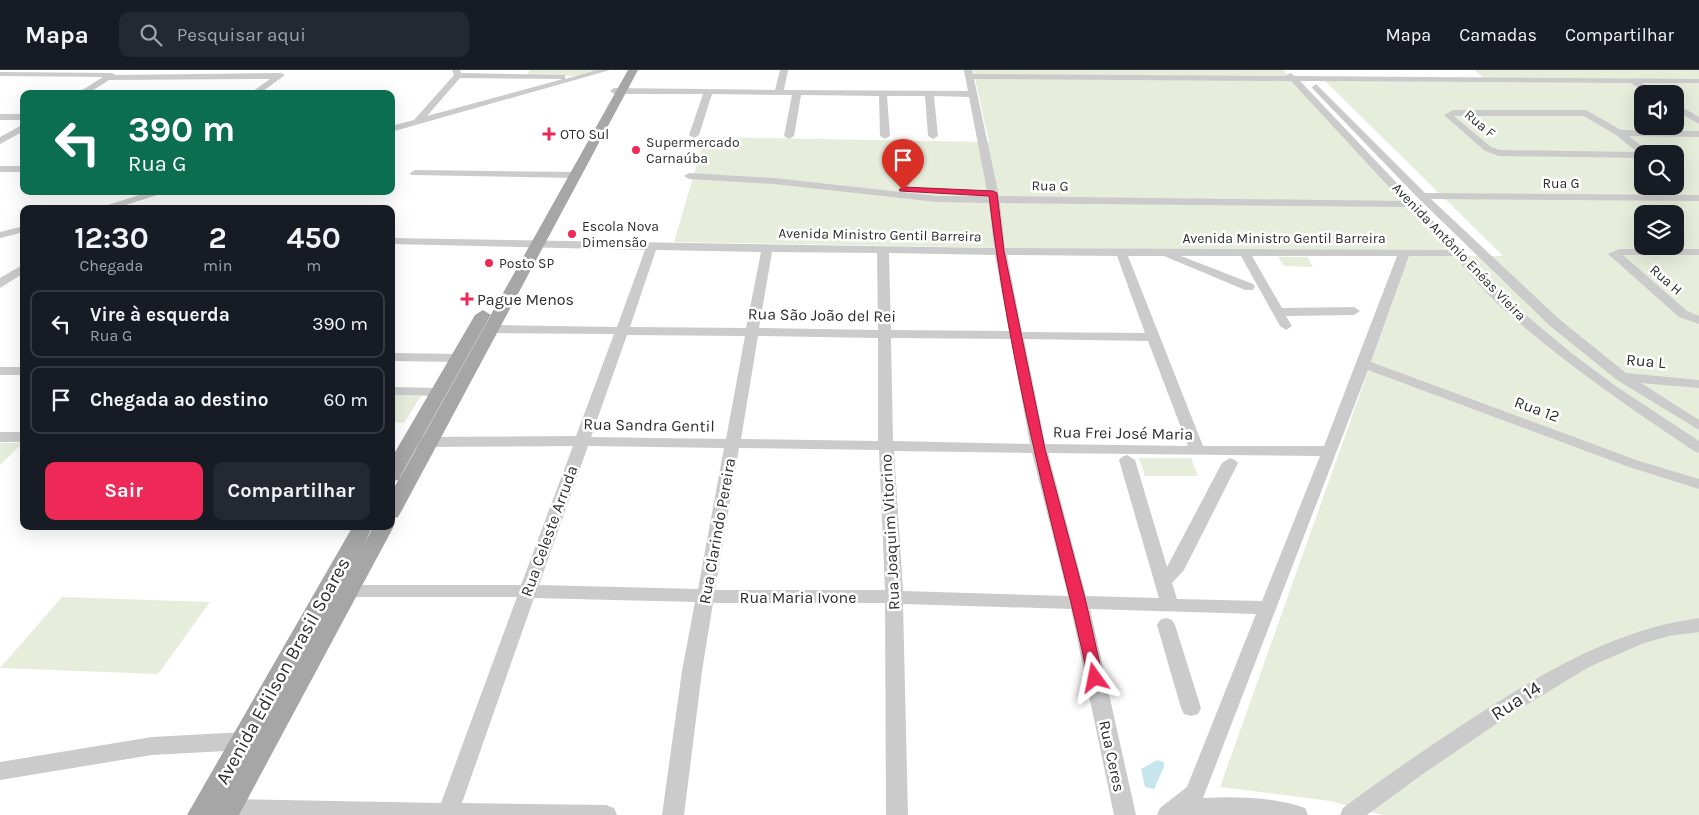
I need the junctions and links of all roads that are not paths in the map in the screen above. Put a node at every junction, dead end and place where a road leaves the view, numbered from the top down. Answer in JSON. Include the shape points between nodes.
{"nodes":[{"id":1,"x":121,"y":70,"type":"edge"},
{"id":2,"x":288,"y":70,"type":"edge"},
{"id":3,"x":494,"y":70,"type":"edge"},
{"id":4,"x":500,"y":70,"type":"edge"},
{"id":5,"x":606,"y":70,"type":"edge"},
{"id":6,"x":627,"y":70,"type":"edge"},
{"id":7,"x":633,"y":70,"type":"edge"},
{"id":8,"x":784,"y":70,"type":"edge"},
{"id":9,"x":1468,"y":70,"type":"edge"},
{"id":10,"x":1667,"y":70,"type":"edge"},
{"id":11,"x":38,"y":72,"type":"edge"},
{"id":12,"x":1686,"y":72,"type":"dead end"},
{"id":13,"x":457,"y":73,"type":"edge"},
{"id":14,"x":968,"y":73,"type":"edge"},
{"id":15,"x":0,"y":74,"type":"edge"},
{"id":16,"x":1296,"y":74,"type":"edge"},
{"id":17,"x":110,"y":76,"type":"junction"},
{"id":18,"x":280,"y":76,"type":"junction"},
{"id":19,"x":1699,"y":76,"type":"edge"},
{"id":20,"x":579,"y":77,"type":"junction"},
{"id":21,"x":1479,"y":80,"type":"junction"},
{"id":22,"x":1632,"y":81,"type":"junction"},
{"id":23,"x":1699,"y":81,"type":"edge"},
{"id":24,"x":1639,"y":85,"type":"edge"},
{"id":25,"x":87,"y":90,"type":"edge"},
{"id":26,"x":259,"y":90,"type":"edge"},
{"id":27,"x":618,"y":91,"type":"junction"},
{"id":28,"x":708,"y":92,"type":"junction"},
{"id":29,"x":779,"y":93,"type":"junction"},
{"id":30,"x":797,"y":93,"type":"junction"},
{"id":31,"x":883,"y":94,"type":"junction"},
{"id":32,"x":929,"y":94,"type":"junction"},
{"id":33,"x":973,"y":94,"type":"junction"},
{"id":34,"x":1684,"y":112,"type":"edge"},
{"id":35,"x":0,"y":116,"type":"edge"},
{"id":36,"x":20,"y":117,"type":"edge"},
{"id":37,"x":395,"y":121,"type":"edge"},
{"id":38,"x":1699,"y":121,"type":"edge"},
{"id":39,"x":418,"y":122,"type":"junction"},
{"id":40,"x":395,"y":128,"type":"edge"},
{"id":41,"x":20,"y":129,"type":"edge"},
{"id":42,"x":1619,"y":133,"type":"junction"},
{"id":43,"x":1699,"y":134,"type":"edge"},
{"id":44,"x":694,"y":135,"type":"dead end"},
{"id":45,"x":789,"y":136,"type":"dead end"},
{"id":46,"x":885,"y":136,"type":"dead end"},
{"id":47,"x":933,"y":136,"type":"dead end"},
{"id":48,"x":0,"y":141,"type":"edge"},
{"id":49,"x":1634,"y":146,"type":"edge"},
{"id":50,"x":1634,"y":154,"type":"edge"},
{"id":51,"x":1,"y":169,"type":"edge"},
{"id":52,"x":20,"y":169,"type":"edge"},
{"id":53,"x":415,"y":173,"type":"dead end"},
{"id":54,"x":696,"y":174,"type":"dead end"},
{"id":55,"x":570,"y":175,"type":"junction"},
{"id":56,"x":127,"y":195,"type":"edge"},
{"id":57,"x":152,"y":195,"type":"edge"},
{"id":58,"x":993,"y":196,"type":"junction"},
{"id":59,"x":1422,"y":196,"type":"junction"},
{"id":60,"x":1699,"y":198,"type":"edge"},
{"id":61,"x":1409,"y":200,"type":"junction"},
{"id":62,"x":116,"y":205,"type":"joint"},
{"id":63,"x":20,"y":230,"type":"edge"},
{"id":64,"x":0,"y":236,"type":"edge"},
{"id":65,"x":20,"y":238,"type":"edge"},
{"id":66,"x":395,"y":241,"type":"edge"},
{"id":67,"x":531,"y":243,"type":"junction"},
{"id":68,"x":652,"y":247,"type":"junction"},
{"id":69,"x":767,"y":248,"type":"junction"},
{"id":70,"x":883,"y":250,"type":"junction"},
{"id":71,"x":1000,"y":251,"type":"junction"},
{"id":72,"x":1244,"y":252,"type":"junction"},
{"id":73,"x":1699,"y":252,"type":"edge"},
{"id":74,"x":1121,"y":253,"type":"junction"},
{"id":75,"x":1157,"y":253,"type":"junction"},
{"id":76,"x":1404,"y":253,"type":"junction"},
{"id":77,"x":1458,"y":253,"type":"junction"},
{"id":78,"x":20,"y":270,"type":"edge"},
{"id":79,"x":0,"y":284,"type":"edge"},
{"id":80,"x":1249,"y":287,"type":"dead end"},
{"id":81,"x":1354,"y":311,"type":"dead end"},
{"id":82,"x":1278,"y":312,"type":"junction"},
{"id":83,"x":1699,"y":320,"type":"edge"},
{"id":84,"x":1286,"y":326,"type":"dead end"},
{"id":85,"x":490,"y":329,"type":"junction"},
{"id":86,"x":622,"y":330,"type":"junction"},
{"id":87,"x":752,"y":331,"type":"junction"},
{"id":88,"x":884,"y":333,"type":"junction"},
{"id":89,"x":1017,"y":335,"type":"junction"},
{"id":90,"x":1153,"y":338,"type":"junction"},
{"id":91,"x":395,"y":357,"type":"edge"},
{"id":92,"x":458,"y":358,"type":"junction"},
{"id":93,"x":1364,"y":364,"type":"junction"},
{"id":94,"x":0,"y":371,"type":"edge"},
{"id":95,"x":20,"y":372,"type":"edge"},
{"id":96,"x":1591,"y":374,"type":"junction"},
{"id":97,"x":1622,"y":377,"type":"junction"},
{"id":98,"x":1699,"y":384,"type":"edge"},
{"id":99,"x":395,"y":391,"type":"edge"},
{"id":100,"x":438,"y":392,"type":"junction"},
{"id":101,"x":1699,"y":426,"type":"edge"},
{"id":102,"x":0,"y":437,"type":"edge"},
{"id":103,"x":20,"y":437,"type":"edge"},
{"id":104,"x":581,"y":441,"type":"junction"},
{"id":105,"x":410,"y":442,"type":"junction"},
{"id":106,"x":430,"y":442,"type":"junction"},
{"id":107,"x":732,"y":444,"type":"junction"},
{"id":108,"x":886,"y":445,"type":"junction"},
{"id":109,"x":1699,"y":448,"type":"edge"},
{"id":110,"x":1039,"y":449,"type":"junction"},
{"id":111,"x":1329,"y":451,"type":"junction"},
{"id":112,"x":1197,"y":452,"type":"junction"},
{"id":113,"x":1127,"y":460,"type":"dead end"},
{"id":114,"x":1230,"y":463,"type":"dead end"},
{"id":115,"x":395,"y":469,"type":"edge"},
{"id":116,"x":1699,"y":484,"type":"edge"},
{"id":117,"x":395,"y":505,"type":"edge"},
{"id":118,"x":362,"y":530,"type":"edge"},
{"id":119,"x":381,"y":530,"type":"edge"},
{"id":120,"x":1163,"y":582,"type":"junction"},
{"id":121,"x":338,"y":591,"type":"junction"},
{"id":122,"x":527,"y":591,"type":"junction"},
{"id":123,"x":705,"y":596,"type":"junction"},
{"id":124,"x":894,"y":597,"type":"junction"},
{"id":125,"x":1079,"y":602,"type":"junction"},
{"id":126,"x":1268,"y":608,"type":"junction"},
{"id":127,"x":1165,"y":613,"type":"junction"},
{"id":128,"x":1699,"y":625,"type":"edge"},
{"id":129,"x":1191,"y":708,"type":"dead end"},
{"id":130,"x":244,"y":740,"type":"junction"},
{"id":131,"x":0,"y":770,"type":"edge"},
{"id":132,"x":215,"y":812,"type":"edge"},
{"id":133,"x":447,"y":814,"type":"edge"},
{"id":134,"x":1166,"y":814,"type":"edge"},
{"id":135,"x":606,"y":815,"type":"edge"},
{"id":136,"x":673,"y":815,"type":"edge"},
{"id":137,"x":897,"y":815,"type":"edge"},
{"id":138,"x":1125,"y":815,"type":"edge"},
{"id":139,"x":1297,"y":815,"type":"edge"},
{"id":140,"x":1351,"y":815,"type":"edge"}],
"edges":[{"from":1,"to":17,"type":"street"},
{"from":2,"to":18,"type":"street"},
{"from":3,"to":4,"type":"street"},
{"from":5,"to":20,"type":"street"},
{"from":6,"to":27,"type":"main road"},
{"from":7,"to":27,"type":"main road"},
{"from":8,"to":29,"type":"street"},
{"from":9,"to":21,"type":"street"},
{"from":10,"to":23,"type":"street"},
{"from":11,"to":15,"type":"street"},
{"from":11,"to":17,"type":"street"},
{"from":12,"to":19,"type":"street"},
{"from":13,"to":20,"type":"street"},
{"from":13,"to":39,"type":"street"},
{"from":14,"to":16,"type":"street"},
{"from":14,"to":33,"type":"street","name":"Rua Ceres"},
{"from":16,"to":21,"type":"street"},
{"from":16,"to":59,"type":"street","name":"Avenida Antônio Enéas Vieira"},
{"from":16,"to":61,"type":"street","name":"Avenida Antônio Enéas Vieira"},
{"from":17,"to":18,"type":"street"},
{"from":17,"to":25,"type":"street"},
{"from":18,"to":26,"type":"street"},
{"from":20,"to":39,"type":"street"},
{"from":21,"to":22,"type":"street"},
{"from":22,"to":23,"type":"street"},
{"from":22,"to":24,"type":"street"},
{"from":27,"to":28,"type":"street"},
{"from":27,"to":55,"type":"main road"},
{"from":28,"to":29,"type":"street"},
{"from":28,"to":44,"type":"street"},
{"from":29,"to":30,"type":"street"},
{"from":30,"to":31,"type":"street"},
{"from":30,"to":45,"type":"street"},
{"from":31,"to":32,"type":"street"},
{"from":31,"to":46,"type":"street"},
{"from":32,"to":33,"type":"street"},
{"from":32,"to":47,"type":"street"},
{"from":33,"to":58,"type":"street","name":"Rua Ceres"},
{"from":34,"to":38,"type":"street"},
{"from":35,"to":36,"type":"street"},
{"from":37,"to":39,"type":"street"},
{"from":39,"to":40,"type":"street"},
{"from":41,"to":48,"type":"street"},
{"from":42,"to":43,"type":"street"},
{"from":42,"to":49,"type":"street","name":"Rua F"},
{"from":42,"to":50,"type":"street","name":"Rua F","via":[[1584,113],[1453,112],[1448,115],[1488,149],[1499,152]]},
{"from":51,"to":52,"type":"street"},
{"from":53,"to":55,"type":"street"},
{"from":54,"to":58,"type":"street","name":"Rua G","via":[[937,199]]},
{"from":55,"to":67,"type":"main road"},
{"from":56,"to":62,"type":"street"},
{"from":57,"to":62,"type":"street"},
{"from":58,"to":61,"type":"street","name":"Rua G"},
{"from":58,"to":71,"type":"street","name":"Rua Ceres"},
{"from":59,"to":60,"type":"street","name":"Rua G"},
{"from":59,"to":97,"type":"street","name":"Avenida Antônio Enéas Vieira","via":[[1513,285]]},
{"from":61,"to":77,"type":"street","name":"Avenida Antônio Enéas Vieira"},
{"from":63,"to":64,"type":"street"},
{"from":64,"to":65,"type":"street"},
{"from":66,"to":67,"type":"street","name":"Avenida Ministro Gentil Barreira"},
{"from":67,"to":68,"type":"street","name":"Avenida Ministro Gentil Barreira"},
{"from":67,"to":85,"type":"main road"},
{"from":67,"to":92,"type":"main road"},
{"from":68,"to":69,"type":"street","name":"Avenida Ministro Gentil Barreira"},
{"from":68,"to":86,"type":"street","name":"Rua Celeste Arruda"},
{"from":69,"to":70,"type":"street","name":"Avenida Ministro Gentil Barreira"},
{"from":69,"to":87,"type":"street","name":"Rua Clarindo Pereira"},
{"from":70,"to":71,"type":"street","name":"Avenida Ministro Gentil Barreira"},
{"from":70,"to":88,"type":"street","name":"Rua Joaquim Vitorino"},
{"from":71,"to":74,"type":"street","name":"Avenida Ministro Gentil Barreira"},
{"from":71,"to":89,"type":"street","name":"Rua Ceres"},
{"from":72,"to":75,"type":"street","name":"Avenida Ministro Gentil Barreira"},
{"from":72,"to":76,"type":"street","name":"Avenida Ministro Gentil Barreira"},
{"from":72,"to":82,"type":"street"},
{"from":73,"to":83,"type":"street","name":"Rua H","via":[[1614,254],[1682,314]]},
{"from":74,"to":75,"type":"street","name":"Avenida Ministro Gentil Barreira"},
{"from":74,"to":90,"type":"street"},
{"from":75,"to":80,"type":"street"},
{"from":76,"to":77,"type":"street","name":"Avenida Ministro Gentil Barreira"},
{"from":76,"to":93,"type":"street"},
{"from":77,"to":96,"type":"street","name":"Avenida Antônio Enéas Vieira","via":[[1504,303]]},
{"from":78,"to":79,"type":"street"},
{"from":81,"to":82,"type":"street"},
{"from":82,"to":84,"type":"street"},
{"from":85,"to":86,"type":"street","name":"Rua São João del Rei"},
{"from":85,"to":106,"type":"main road"},
{"from":86,"to":87,"type":"street","name":"Rua São João del Rei"},
{"from":86,"to":104,"type":"street","name":"Rua Celeste Arruda"},
{"from":87,"to":88,"type":"street","name":"Rua São João del Rei"},
{"from":87,"to":107,"type":"street","name":"Rua Clarindo Pereira"},
{"from":88,"to":89,"type":"street","name":"Rua São João del Rei"},
{"from":88,"to":108,"type":"street","name":"Rua Joaquim Vitorino"},
{"from":89,"to":90,"type":"street","name":"Rua São João del Rei"},
{"from":89,"to":110,"type":"street","name":"Rua Ceres"},
{"from":90,"to":112,"type":"street"},
{"from":91,"to":92,"type":"street"},
{"from":92,"to":100,"type":"main road"},
{"from":93,"to":111,"type":"street"},
{"from":93,"to":116,"type":"street","name":"Rua 12","via":[[1634,464]]},
{"from":94,"to":95,"type":"street"},
{"from":96,"to":97,"type":"street","name":"Rua L"},
{"from":96,"to":109,"type":"street","name":"Avenida Antônio Enéas Vieira"},
{"from":97,"to":98,"type":"street","name":"Rua L"},
{"from":97,"to":101,"type":"street","name":"Avenida Antônio Enéas Vieira"},
{"from":99,"to":100,"type":"street"},
{"from":100,"to":105,"type":"main road"},
{"from":102,"to":103,"type":"street"},
{"from":104,"to":106,"type":"street","name":"Rua Sandra Gentil"},
{"from":104,"to":107,"type":"street","name":"Rua Sandra Gentil"},
{"from":104,"to":122,"type":"street","name":"Rua Celeste Arruda"},
{"from":105,"to":106,"type":"street","name":"Rua Sandra Gentil"},
{"from":105,"to":115,"type":"main road"},
{"from":106,"to":117,"type":"main road"},
{"from":107,"to":108,"type":"street","name":"Rua Sandra Gentil"},
{"from":107,"to":123,"type":"street","name":"Rua Clarindo Pereira"},
{"from":108,"to":110,"type":"street","name":"Rua Frei José Maria"},
{"from":108,"to":124,"type":"street","name":"Rua Joaquim Vitorino"},
{"from":110,"to":112,"type":"street","name":"Rua Frei José Maria"},
{"from":110,"to":125,"type":"street","name":"Rua Ceres"},
{"from":111,"to":112,"type":"street","name":"Rua Frei José Maria"},
{"from":111,"to":126,"type":"street"},
{"from":113,"to":120,"type":"street"},
{"from":114,"to":120,"type":"street","via":[[1175,570]]},
{"from":118,"to":121,"type":"main road","name":"Avenida Edilson Brasil Soares"},
{"from":119,"to":121,"type":"main road","name":"Avenida Edilson Brasil Soares"},
{"from":120,"to":127,"type":"street"},
{"from":121,"to":122,"type":"street","name":"Rua Maria Ivone"},
{"from":121,"to":130,"type":"main road","name":"Avenida Edilson Brasil Soares"},
{"from":121,"to":132,"type":"main road","name":"Avenida Edilson Brasil Soares"},
{"from":122,"to":123,"type":"street","name":"Rua Maria Ivone"},
{"from":122,"to":133,"type":"street","name":"Rua Celeste Arruda"},
{"from":123,"to":124,"type":"street","name":"Rua Maria Ivone"},
{"from":123,"to":136,"type":"street","name":"Rua Clarindo Pereira"},
{"from":124,"to":125,"type":"street","name":"Rua Maria Ivone"},
{"from":124,"to":137,"type":"street","name":"Rua Joaquim Vitorino"},
{"from":125,"to":127,"type":"street","name":"Rua Maria Ivone"},
{"from":125,"to":138,"type":"street","name":"Rua Ceres"},
{"from":126,"to":127,"type":"street","name":"Rua Maria Ivone"},
{"from":126,"to":134,"type":"street","via":[[1195,793]]},
{"from":127,"to":129,"type":"street"},
{"from":128,"to":140,"type":"street","name":"Rua 14","via":[[1662,632],[1577,664],[1467,732]]},
{"from":130,"to":131,"type":"street","via":[[152,746]]},
{"from":130,"to":132,"type":"main road","name":"Avenida Edilson Brasil Soares"},
{"from":132,"to":133,"type":"street"},
{"from":133,"to":135,"type":"street"},
{"from":134,"to":139,"type":"street","via":[[1195,807],[1226,806]]}]}
